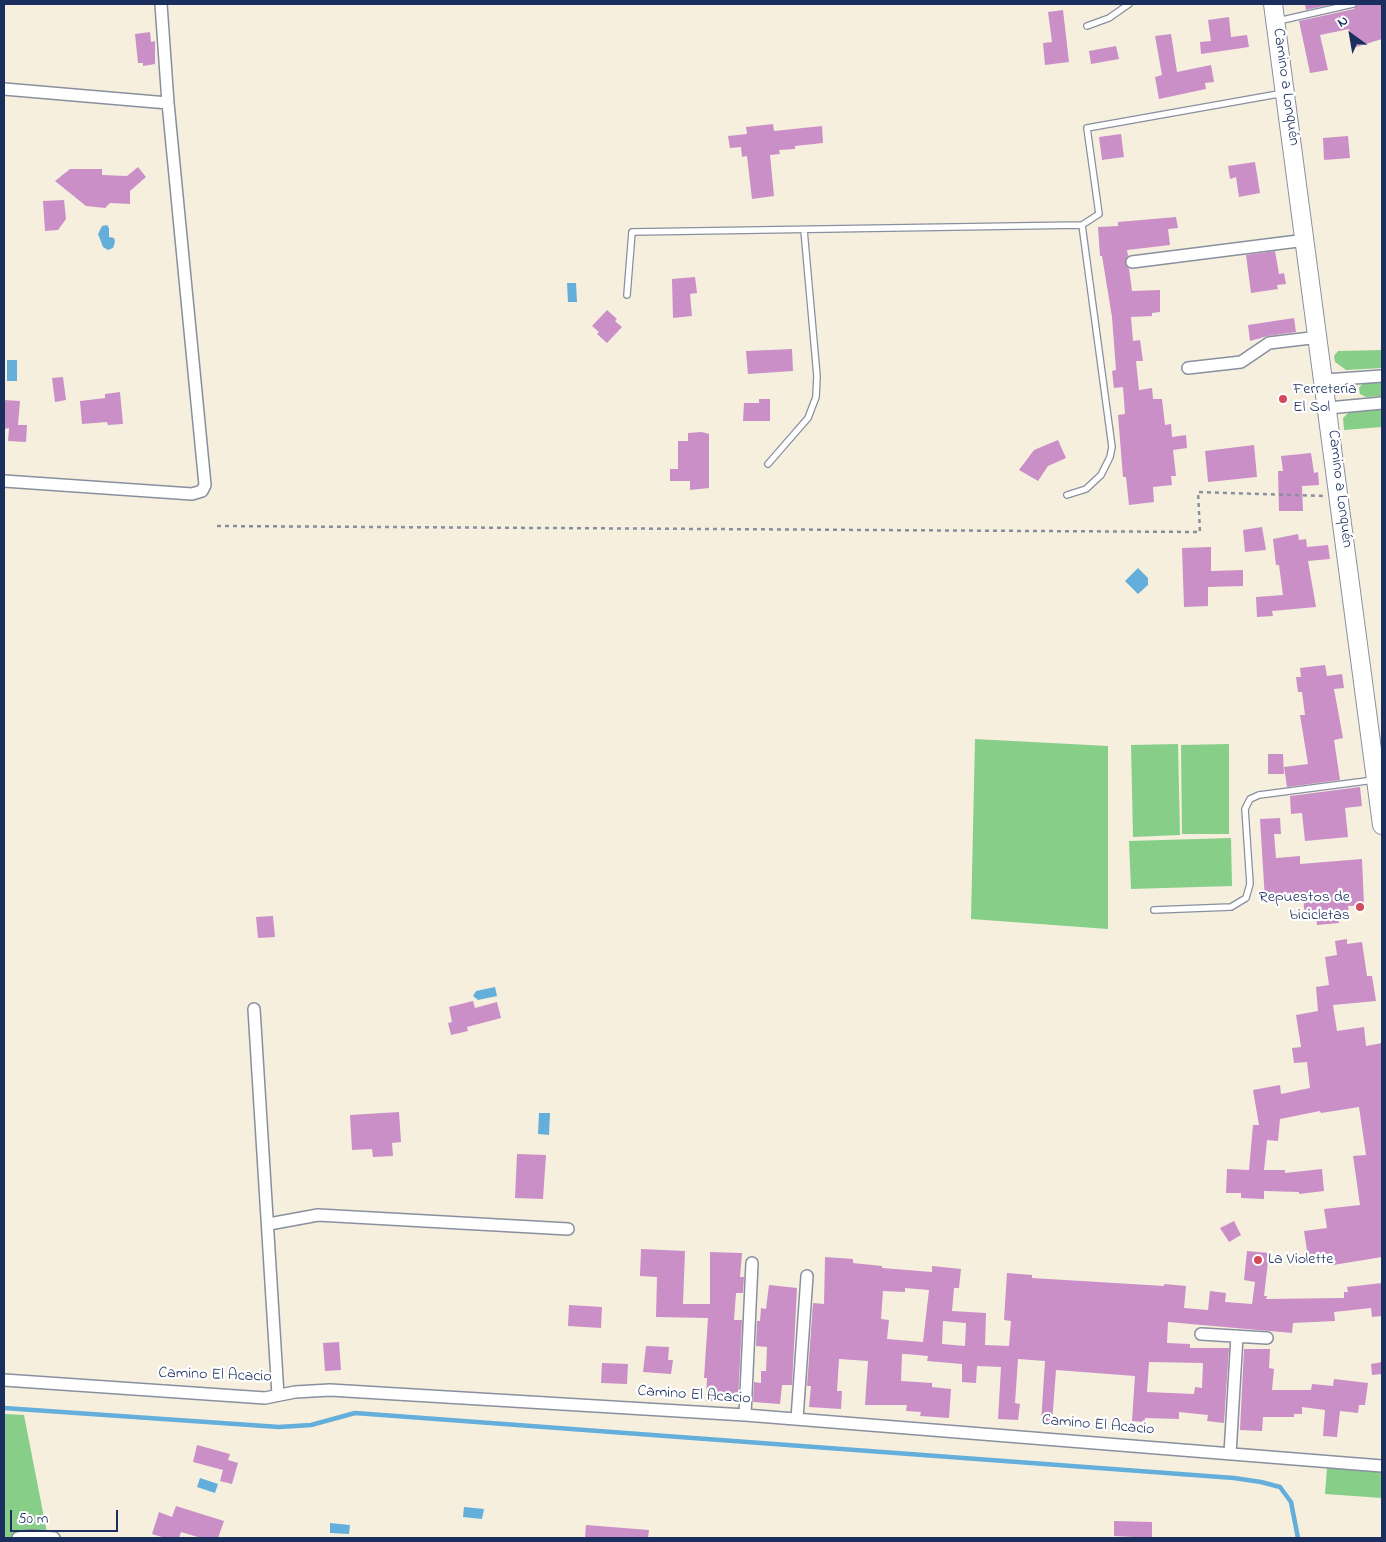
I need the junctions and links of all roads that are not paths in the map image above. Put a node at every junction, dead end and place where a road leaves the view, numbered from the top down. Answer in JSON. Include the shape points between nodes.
{"nodes":[{"id":1,"x":161,"y":4,"type":"edge"},
{"id":2,"x":1129,"y":4,"type":"edge"},
{"id":3,"x":1273,"y":4,"type":"edge"},
{"id":4,"x":1352,"y":4,"type":"edge"},
{"id":5,"x":1276,"y":22,"type":"junction"},
{"id":6,"x":1087,"y":26,"type":"dead end"},
{"id":7,"x":4,"y":89,"type":"edge"},
{"id":8,"x":1286,"y":93,"type":"junction"},
{"id":9,"x":168,"y":103,"type":"junction"},
{"id":10,"x":1082,"y":225,"type":"junction"},
{"id":11,"x":804,"y":230,"type":"junction"},
{"id":12,"x":1306,"y":240,"type":"junction"},
{"id":13,"x":1132,"y":262,"type":"dead end"},
{"id":14,"x":627,"y":295,"type":"dead end"},
{"id":15,"x":1319,"y":337,"type":"junction"},
{"id":16,"x":1188,"y":368,"type":"dead end"},
{"id":17,"x":1382,"y":376,"type":"edge"},
{"id":18,"x":1324,"y":380,"type":"junction"},
{"id":19,"x":1382,"y":403,"type":"edge"},
{"id":20,"x":1328,"y":408,"type":"junction"},
{"id":21,"x":768,"y":464,"type":"dead end"},
{"id":22,"x":4,"y":481,"type":"edge"},
{"id":23,"x":1067,"y":495,"type":"dead end"},
{"id":24,"x":1376,"y":780,"type":"junction"},
{"id":25,"x":1382,"y":825,"type":"edge"},
{"id":26,"x":1154,"y":910,"type":"dead end"},
{"id":27,"x":254,"y":1009,"type":"dead end"},
{"id":28,"x":269,"y":1224,"type":"junction"},
{"id":29,"x":568,"y":1229,"type":"dead end"},
{"id":30,"x":752,"y":1263,"type":"dead end"},
{"id":31,"x":807,"y":1276,"type":"dead end"},
{"id":32,"x":1201,"y":1334,"type":"dead end"},
{"id":33,"x":1236,"y":1336,"type":"junction"},
{"id":34,"x":1268,"y":1338,"type":"dead end"},
{"id":35,"x":4,"y":1380,"type":"edge"},
{"id":36,"x":278,"y":1395,"type":"junction"},
{"id":37,"x":746,"y":1415,"type":"junction"},
{"id":38,"x":797,"y":1419,"type":"junction"},
{"id":39,"x":1230,"y":1454,"type":"junction"},
{"id":40,"x":1382,"y":1466,"type":"edge"},
{"id":41,"x":18,"y":1538,"type":"edge"},
{"id":42,"x":54,"y":1538,"type":"edge"}],
"edges":[{"from":1,"to":9,"type":"street"},
{"from":2,"to":6,"type":"lane","via":[[1109,18]]},
{"from":3,"to":5,"type":"main road","name":"Camino a Lonquén"},
{"from":4,"to":5,"type":"lane"},
{"from":5,"to":8,"type":"main road","name":"Camino a Lonquén"},
{"from":7,"to":9,"type":"street"},
{"from":8,"to":10,"type":"lane","via":[[1087,128],[1099,214]]},
{"from":8,"to":12,"type":"main road","name":"Camino a Lonquén"},
{"from":9,"to":22,"type":"street","via":[[206,482],[204,488],[192,494]]},
{"from":10,"to":11,"type":"lane"},
{"from":10,"to":23,"type":"lane","via":[[1112,447],[1101,476],[1086,489]]},
{"from":11,"to":14,"type":"lane","via":[[632,232]]},
{"from":11,"to":21,"type":"lane","via":[[817,376],[816,397],[808,418]]},
{"from":12,"to":13,"type":"street"},
{"from":12,"to":15,"type":"main road","name":"Camino a Lonquén"},
{"from":15,"to":16,"type":"street","via":[[1270,343],[1241,362]]},
{"from":15,"to":18,"type":"main road","name":"Camino a Lonquén"},
{"from":17,"to":18,"type":"street"},
{"from":18,"to":20,"type":"main road","name":"Camino a Lonquén"},
{"from":19,"to":20,"type":"street"},
{"from":20,"to":24,"type":"main road","name":"Camino a Lonquén"},
{"from":24,"to":25,"type":"main road","name":"Camino a Lonquén"},
{"from":24,"to":26,"type":"lane","via":[[1250,798],[1245,809],[1250,884],[1246,898],[1231,907]]},
{"from":27,"to":28,"type":"street"},
{"from":28,"to":29,"type":"street","via":[[318,1215]]},
{"from":28,"to":36,"type":"street"},
{"from":30,"to":37,"type":"street"},
{"from":31,"to":38,"type":"street"},
{"from":32,"to":33,"type":"street"},
{"from":33,"to":34,"type":"street"},
{"from":33,"to":39,"type":"street"},
{"from":35,"to":36,"type":"street","name":"Camino El Acacio","via":[[253,1397]]},
{"from":36,"to":37,"type":"street","name":"Camino El Acacio","via":[[330,1390]]},
{"from":37,"to":38,"type":"street","name":"Camino El Acacio"},
{"from":38,"to":39,"type":"street","name":"Camino El Acacio"},
{"from":39,"to":40,"type":"street","name":"Camino El Acacio"},
{"from":41,"to":42,"type":"street"}]}
